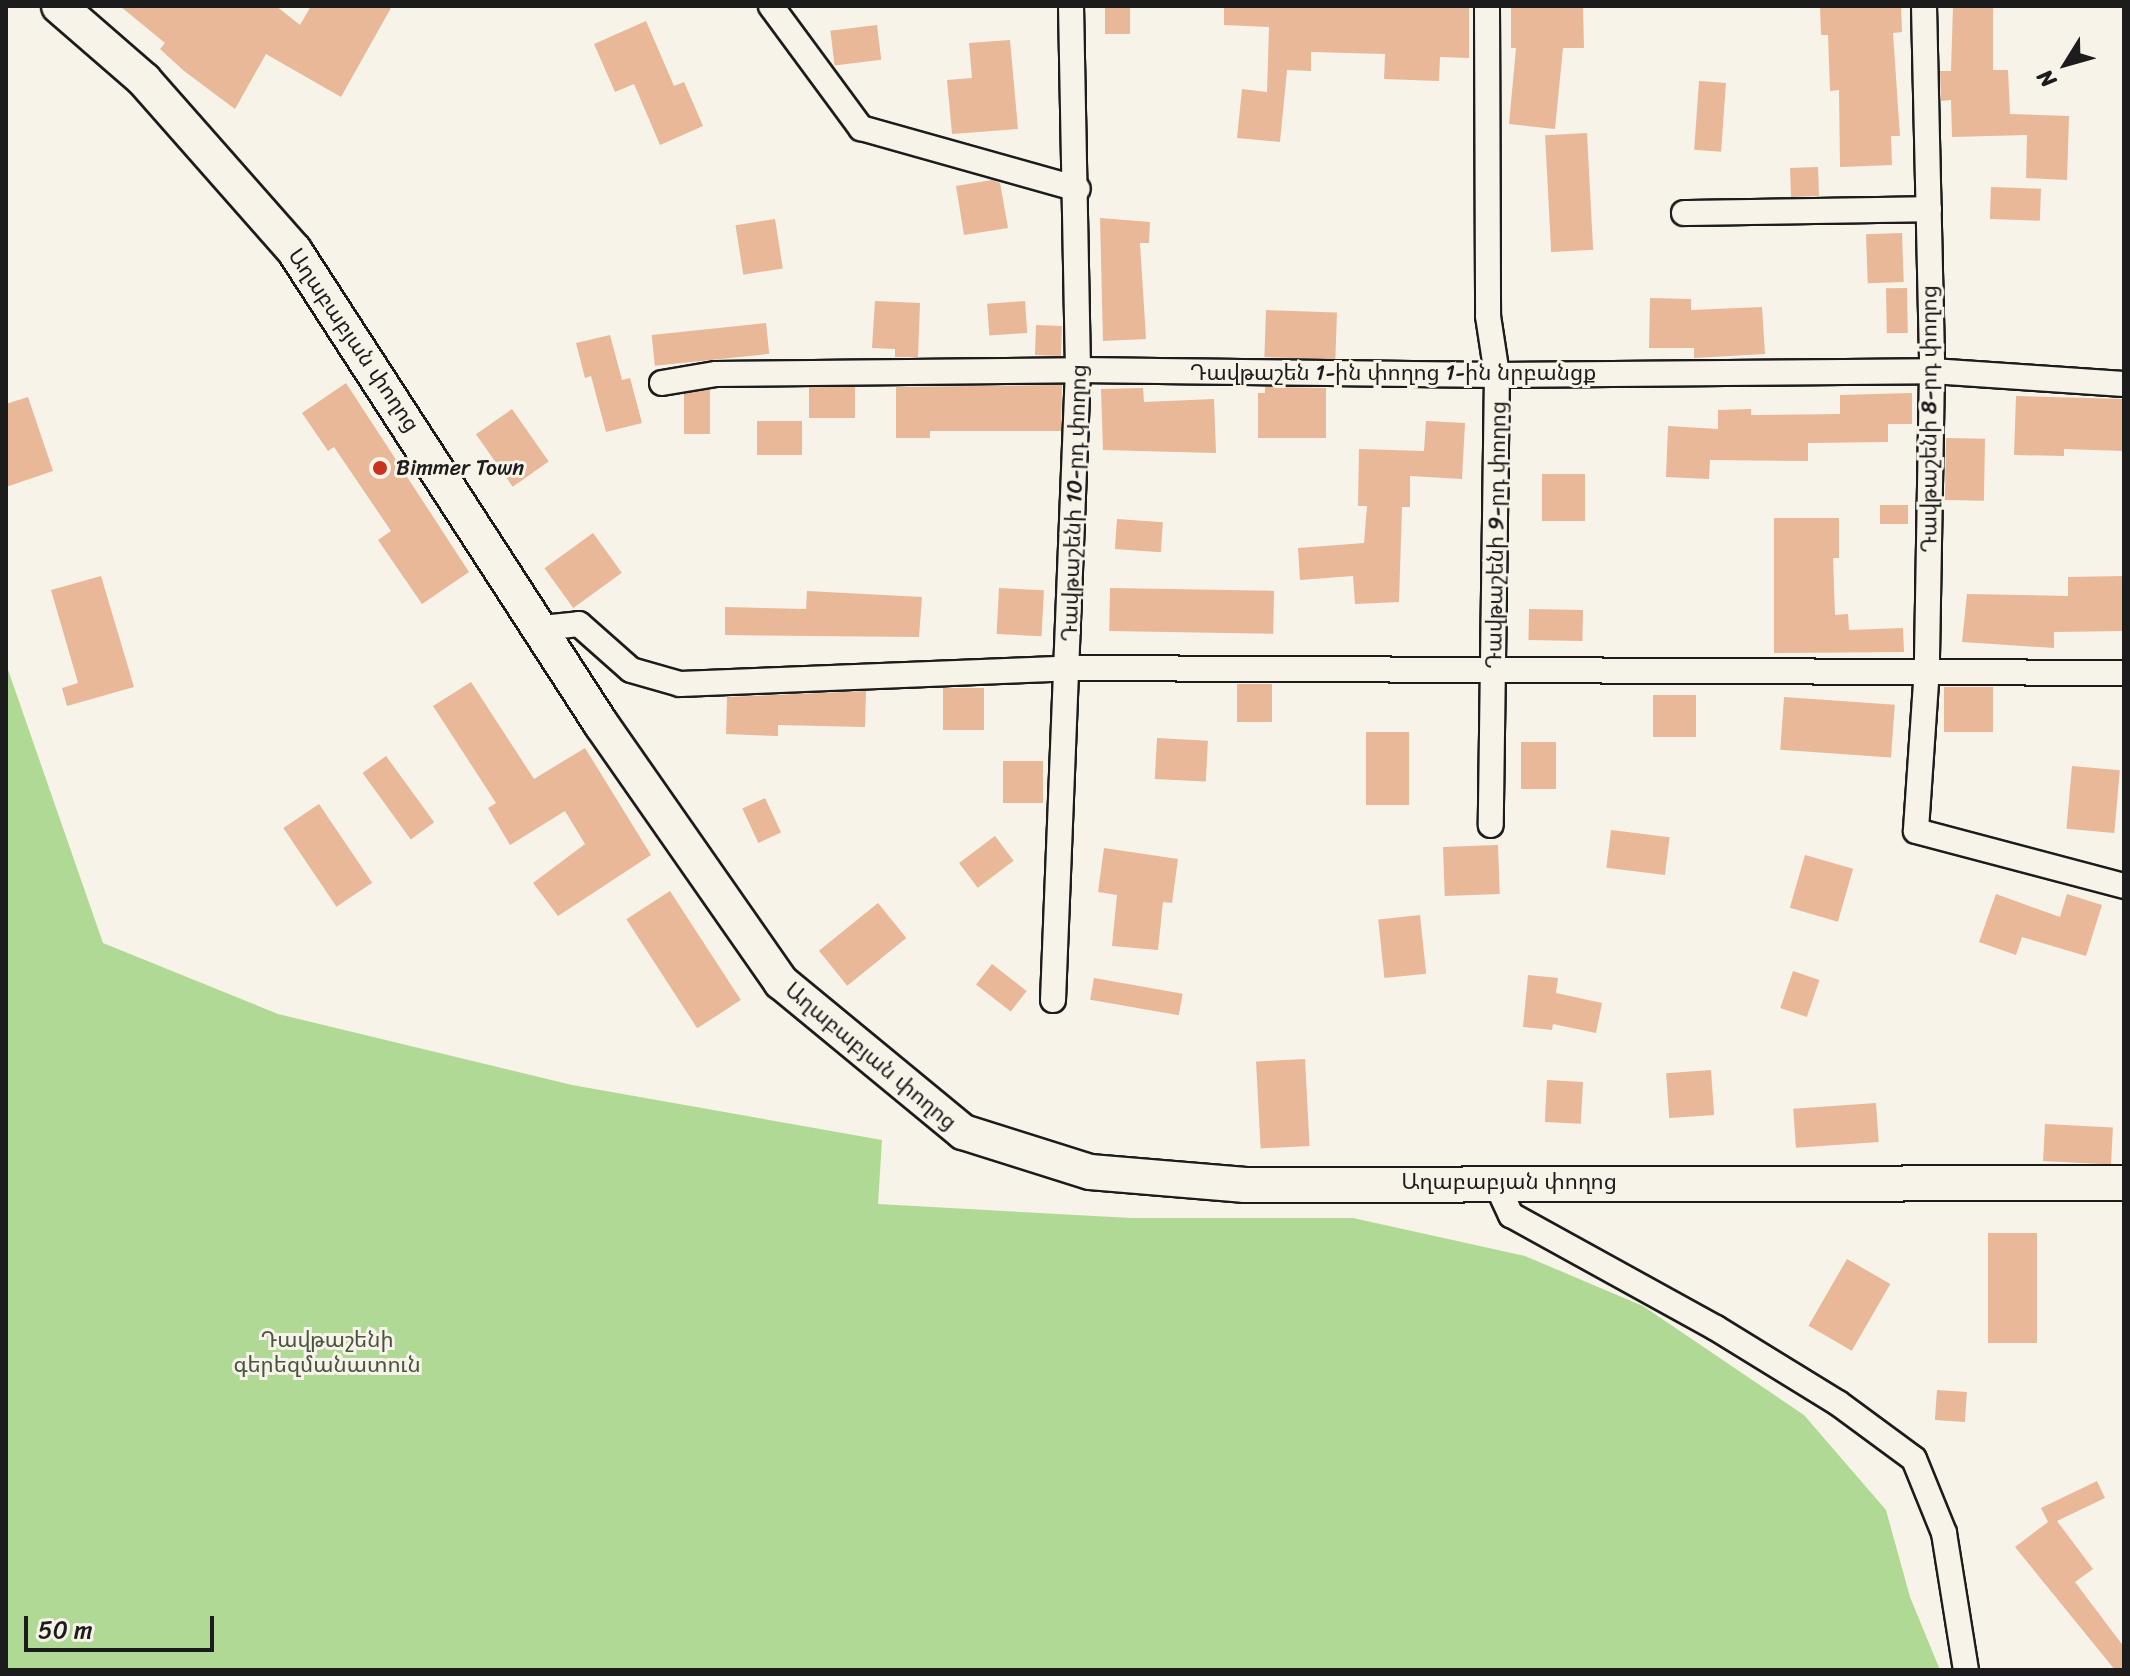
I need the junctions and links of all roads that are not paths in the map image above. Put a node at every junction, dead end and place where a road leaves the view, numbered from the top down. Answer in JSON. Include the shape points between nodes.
{"nodes":[{"id":1,"x":59,"y":6,"type":"edge"},
{"id":2,"x":771,"y":6,"type":"edge"},
{"id":3,"x":1071,"y":6,"type":"edge"},
{"id":4,"x":1487,"y":6,"type":"edge"},
{"id":5,"x":1924,"y":6,"type":"edge"},
{"id":6,"x":1078,"y":189,"type":"junction"},
{"id":7,"x":1929,"y":209,"type":"junction"},
{"id":8,"x":1684,"y":213,"type":"dead end"},
{"id":9,"x":1078,"y":370,"type":"junction"},
{"id":10,"x":1932,"y":371,"type":"junction"},
{"id":11,"x":1497,"y":375,"type":"junction"},
{"id":12,"x":662,"y":383,"type":"dead end"},
{"id":13,"x":2124,"y":384,"type":"edge"},
{"id":14,"x":542,"y":628,"type":"junction"},
{"id":15,"x":1070,"y":668,"type":"junction"},
{"id":16,"x":1927,"y":668,"type":"junction"},
{"id":17,"x":1494,"y":670,"type":"junction"},
{"id":18,"x":2124,"y":673,"type":"edge"},
{"id":19,"x":1491,"y":825,"type":"dead end"},
{"id":20,"x":2124,"y":886,"type":"edge"},
{"id":21,"x":1053,"y":1000,"type":"dead end"},
{"id":22,"x":1495,"y":1181,"type":"junction"},
{"id":23,"x":2124,"y":1183,"type":"edge"},
{"id":24,"x":1966,"y":1670,"type":"edge"}],
"edges":[{"from":1,"to":14,"type":"street","name":"Աղաբաբյան փողոց","via":[[144,80],[294,250]]},
{"from":2,"to":6,"type":"street","via":[[861,128]]},
{"from":3,"to":6,"type":"street","name":"Դավթաշենի 10-րդ փողոց"},
{"from":4,"to":11,"type":"street","name":"Դավթաշենի 9-րդ փողոց","via":[[1488,316]]},
{"from":5,"to":7,"type":"street","name":"Դավթաշենի 8-րդ փողոց"},
{"from":6,"to":9,"type":"street","name":"Դավթաշենի 10-րդ փողոց"},
{"from":7,"to":8,"type":"street"},
{"from":7,"to":10,"type":"street","name":"Դավթաշենի 8-րդ փողոց"},
{"from":9,"to":11,"type":"street","name":"Դավթաշեն 1-ին փողոց 1-ին նրբանցք"},
{"from":9,"to":12,"type":"street","name":"Դավթաշեն 1-ին փողոց 1-ին նրբանցք","via":[[716,374]]},
{"from":9,"to":15,"type":"street","name":"Դավթաշենի 10-րդ փողոց"},
{"from":10,"to":11,"type":"street","name":"Դավթաշեն 1-ին փողոց 1-ին նրբանցք"},
{"from":10,"to":13,"type":"street","name":"Դավթաշեն 1-ին փողոց 1-ին նրբանցք"},
{"from":10,"to":16,"type":"street","name":"Դավթաշենի 8-րդ փողոց"},
{"from":11,"to":17,"type":"street","name":"Դավթաշենի 9-րդ փողոց"},
{"from":14,"to":15,"type":"street","via":[[579,624],[631,670],[680,684]]},
{"from":14,"to":22,"type":"street","name":"Աղաբաբյան փողոց","via":[[601,724],[781,982],[963,1132],[1090,1172],[1245,1185]]},
{"from":15,"to":17,"type":"street"},
{"from":15,"to":21,"type":"street","name":"Դավթաշենի 10-րդ փողոց"},
{"from":16,"to":17,"type":"street"},
{"from":16,"to":18,"type":"street"},
{"from":16,"to":20,"type":"street","name":"Դավթաշենի 8-րդ փողոց","via":[[1916,831]]},
{"from":17,"to":19,"type":"street","name":"Դավթաշենի 9-րդ փողոց"},
{"from":22,"to":23,"type":"street","name":"Աղաբաբյան փողոց"},
{"from":22,"to":24,"type":"street","via":[[1511,1215],[1716,1328],[1838,1403],[1914,1459],[1944,1533]]}]}
